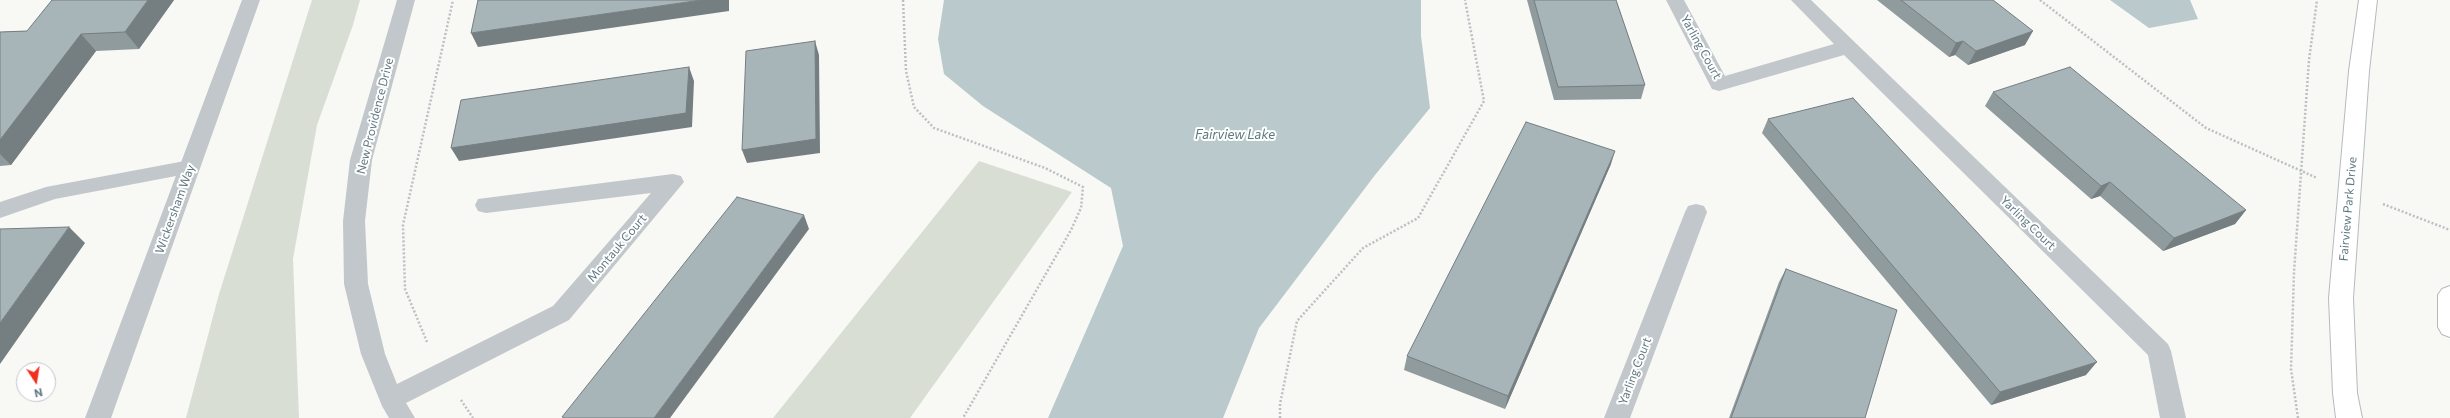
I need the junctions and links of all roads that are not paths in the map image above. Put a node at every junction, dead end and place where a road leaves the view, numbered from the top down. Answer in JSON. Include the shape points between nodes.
{"nodes":[{"id":1,"x":251,"y":0,"type":"edge"},
{"id":2,"x":406,"y":0,"type":"edge"},
{"id":3,"x":1675,"y":0,"type":"edge"},
{"id":4,"x":1800,"y":0,"type":"edge"},
{"id":5,"x":2368,"y":0,"type":"edge"},
{"id":6,"x":1848,"y":47,"type":"junction"},
{"id":7,"x":190,"y":166,"type":"junction"},
{"id":8,"x":486,"y":205,"type":"dead end"},
{"id":9,"x":0,"y":210,"type":"edge"},
{"id":10,"x":1696,"y":212,"type":"dead end"},
{"id":11,"x":2450,"y":295,"type":"edge"},
{"id":12,"x":2450,"y":327,"type":"edge"},
{"id":13,"x":397,"y":409,"type":"edge"},
{"id":14,"x":98,"y":418,"type":"edge"},
{"id":15,"x":1617,"y":418,"type":"edge"},
{"id":16,"x":2173,"y":418,"type":"edge"},
{"id":17,"x":2349,"y":418,"type":"edge"}],
"edges":[{"from":1,"to":7,"type":"street","name":"Wickersham Way"},
{"from":2,"to":13,"type":"street","name":"New Providence Drive","via":[[361,160],[354,221],[356,284],[373,354]]},
{"from":3,"to":6,"type":"street","name":"Yarling Court","via":[[1718,84]]},
{"from":4,"to":6,"type":"street","name":"Yarling Court"},
{"from":5,"to":17,"type":"main road","name":"Fairview Park Drive","via":[[2359,72],[2341,298],[2345,393]]},
{"from":6,"to":16,"type":"street","name":"Yarling Court","via":[[2159,351]]},
{"from":7,"to":9,"type":"lane","via":[[53,192]]},
{"from":7,"to":14,"type":"street","name":"Wickersham Way"},
{"from":8,"to":13,"type":"street","name":"Montauk Court","via":[[673,182],[561,314],[444,372]]},
{"from":10,"to":15,"type":"street","name":"Yarling Court"},
{"from":11,"to":12,"type":"main road"}]}
